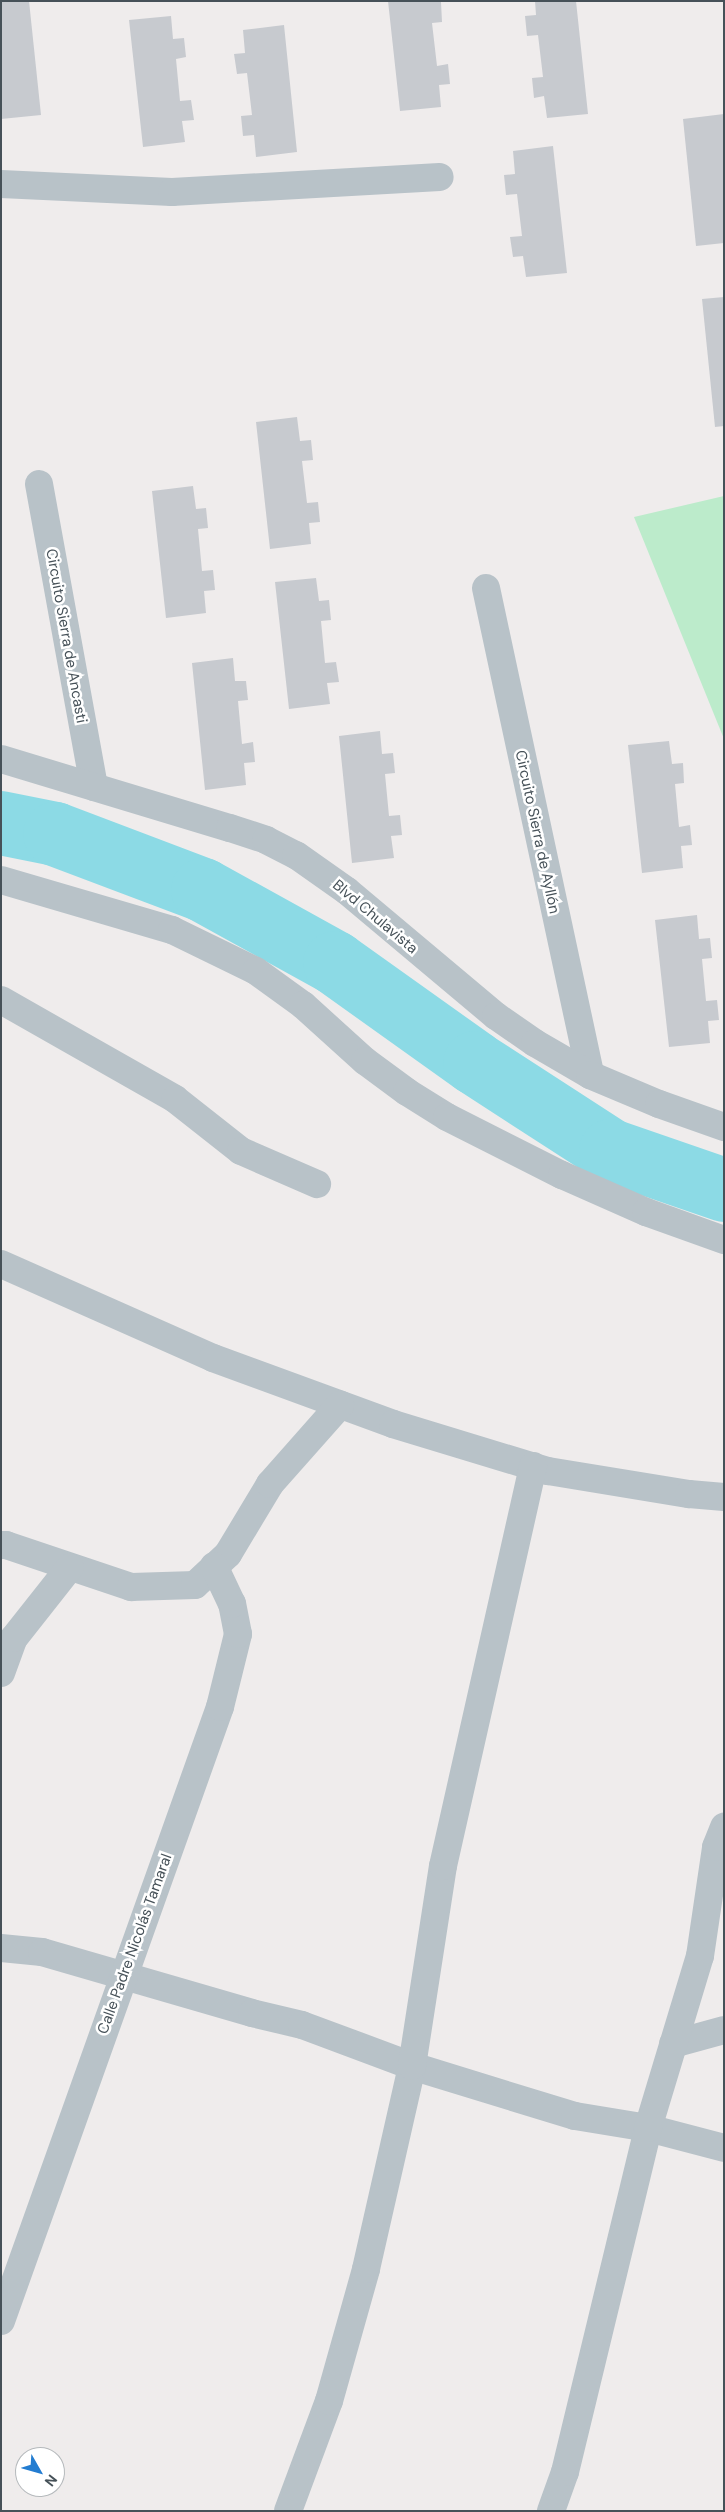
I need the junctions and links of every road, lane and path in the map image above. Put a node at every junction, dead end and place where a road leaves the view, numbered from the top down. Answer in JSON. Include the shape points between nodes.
{"nodes":[{"id":1,"x":440,"y":177,"type":"dead end"},
{"id":2,"x":1,"y":184,"type":"edge"},
{"id":3,"x":39,"y":484,"type":"dead end"},
{"id":4,"x":486,"y":588,"type":"dead end"},
{"id":5,"x":1,"y":759,"type":"edge"},
{"id":6,"x":94,"y":787,"type":"junction"},
{"id":7,"x":1,"y":880,"type":"edge"},
{"id":8,"x":1,"y":1000,"type":"edge"},
{"id":9,"x":590,"y":1075,"type":"junction"},
{"id":10,"x":724,"y":1127,"type":"edge"},
{"id":11,"x":317,"y":1184,"type":"dead end"},
{"id":12,"x":724,"y":1240,"type":"edge"},
{"id":13,"x":1,"y":1264,"type":"edge"},
{"id":14,"x":340,"y":1405,"type":"junction"},
{"id":15,"x":533,"y":1466,"type":"junction"},
{"id":16,"x":724,"y":1497,"type":"edge"},
{"id":17,"x":1,"y":1545,"type":"edge"},
{"id":18,"x":70,"y":1566,"type":"junction"},
{"id":19,"x":214,"y":1566,"type":"junction"},
{"id":20,"x":1,"y":1673,"type":"edge"},
{"id":21,"x":724,"y":1827,"type":"edge"},
{"id":22,"x":714,"y":1928,"type":"edge"},
{"id":23,"x":1,"y":1948,"type":"edge"},
{"id":24,"x":124,"y":1975,"type":"junction"},
{"id":25,"x":724,"y":2030,"type":"edge"},
{"id":26,"x":673,"y":2044,"type":"junction"},
{"id":27,"x":412,"y":2066,"type":"junction"},
{"id":28,"x":648,"y":2128,"type":"junction"},
{"id":29,"x":724,"y":2148,"type":"edge"},
{"id":30,"x":1,"y":2321,"type":"edge"},
{"id":31,"x":288,"y":2511,"type":"edge"},
{"id":32,"x":551,"y":2511,"type":"edge"}],
"edges":[{"from":1,"to":2,"type":"street","via":[[172,192]]},
{"from":3,"to":6,"type":"street","name":"Circuito Sierra de Ancasti"},
{"from":4,"to":9,"type":"street","name":"Circuito Sierra de Ayllón"},
{"from":5,"to":6,"type":"street","name":"Blvd Chulavista"},
{"from":6,"to":9,"type":"street","name":"Blvd Chulavista","via":[[266,840],[296,855],[347,891],[496,1016],[535,1044]]},
{"from":7,"to":12,"type":"street","via":[[172,930],[256,971],[303,1005],[365,1061],[447,1117],[562,1175],[646,1212]]},
{"from":8,"to":11,"type":"street","via":[[175,1099],[241,1151]]},
{"from":9,"to":10,"type":"street","name":"Blvd Chulavista"},
{"from":13,"to":14,"type":"street","via":[[212,1358]]},
{"from":14,"to":15,"type":"street"},
{"from":14,"to":19,"type":"street","via":[[270,1484],[228,1554]]},
{"from":15,"to":16,"type":"street","via":[[548,1471]]},
{"from":15,"to":27,"type":"street","via":[[443,1866]]},
{"from":17,"to":18,"type":"street"},
{"from":18,"to":19,"type":"street","via":[[131,1587],[195,1586]]},
{"from":18,"to":20,"type":"street","via":[[14,1638]]},
{"from":19,"to":24,"type":"street","name":"Calle Padre Nicolás Tamaral","via":[[232,1604],[238,1634],[220,1707]]},
{"from":21,"to":22,"type":"street","via":[[716,1847]]},
{"from":22,"to":26,"type":"street","via":[[700,1956]]},
{"from":23,"to":24,"type":"street","via":[[42,1952]]},
{"from":24,"to":27,"type":"street","via":[[302,2025]]},
{"from":24,"to":30,"type":"street","name":"Calle Padre Nicolás Tamaral"},
{"from":25,"to":26,"type":"street"},
{"from":26,"to":28,"type":"street"},
{"from":27,"to":28,"type":"street","via":[[575,2116]]},
{"from":27,"to":31,"type":"street","via":[[366,2269],[329,2401]]},
{"from":28,"to":29,"type":"street"},
{"from":28,"to":32,"type":"street","via":[[565,2472]]}]}
